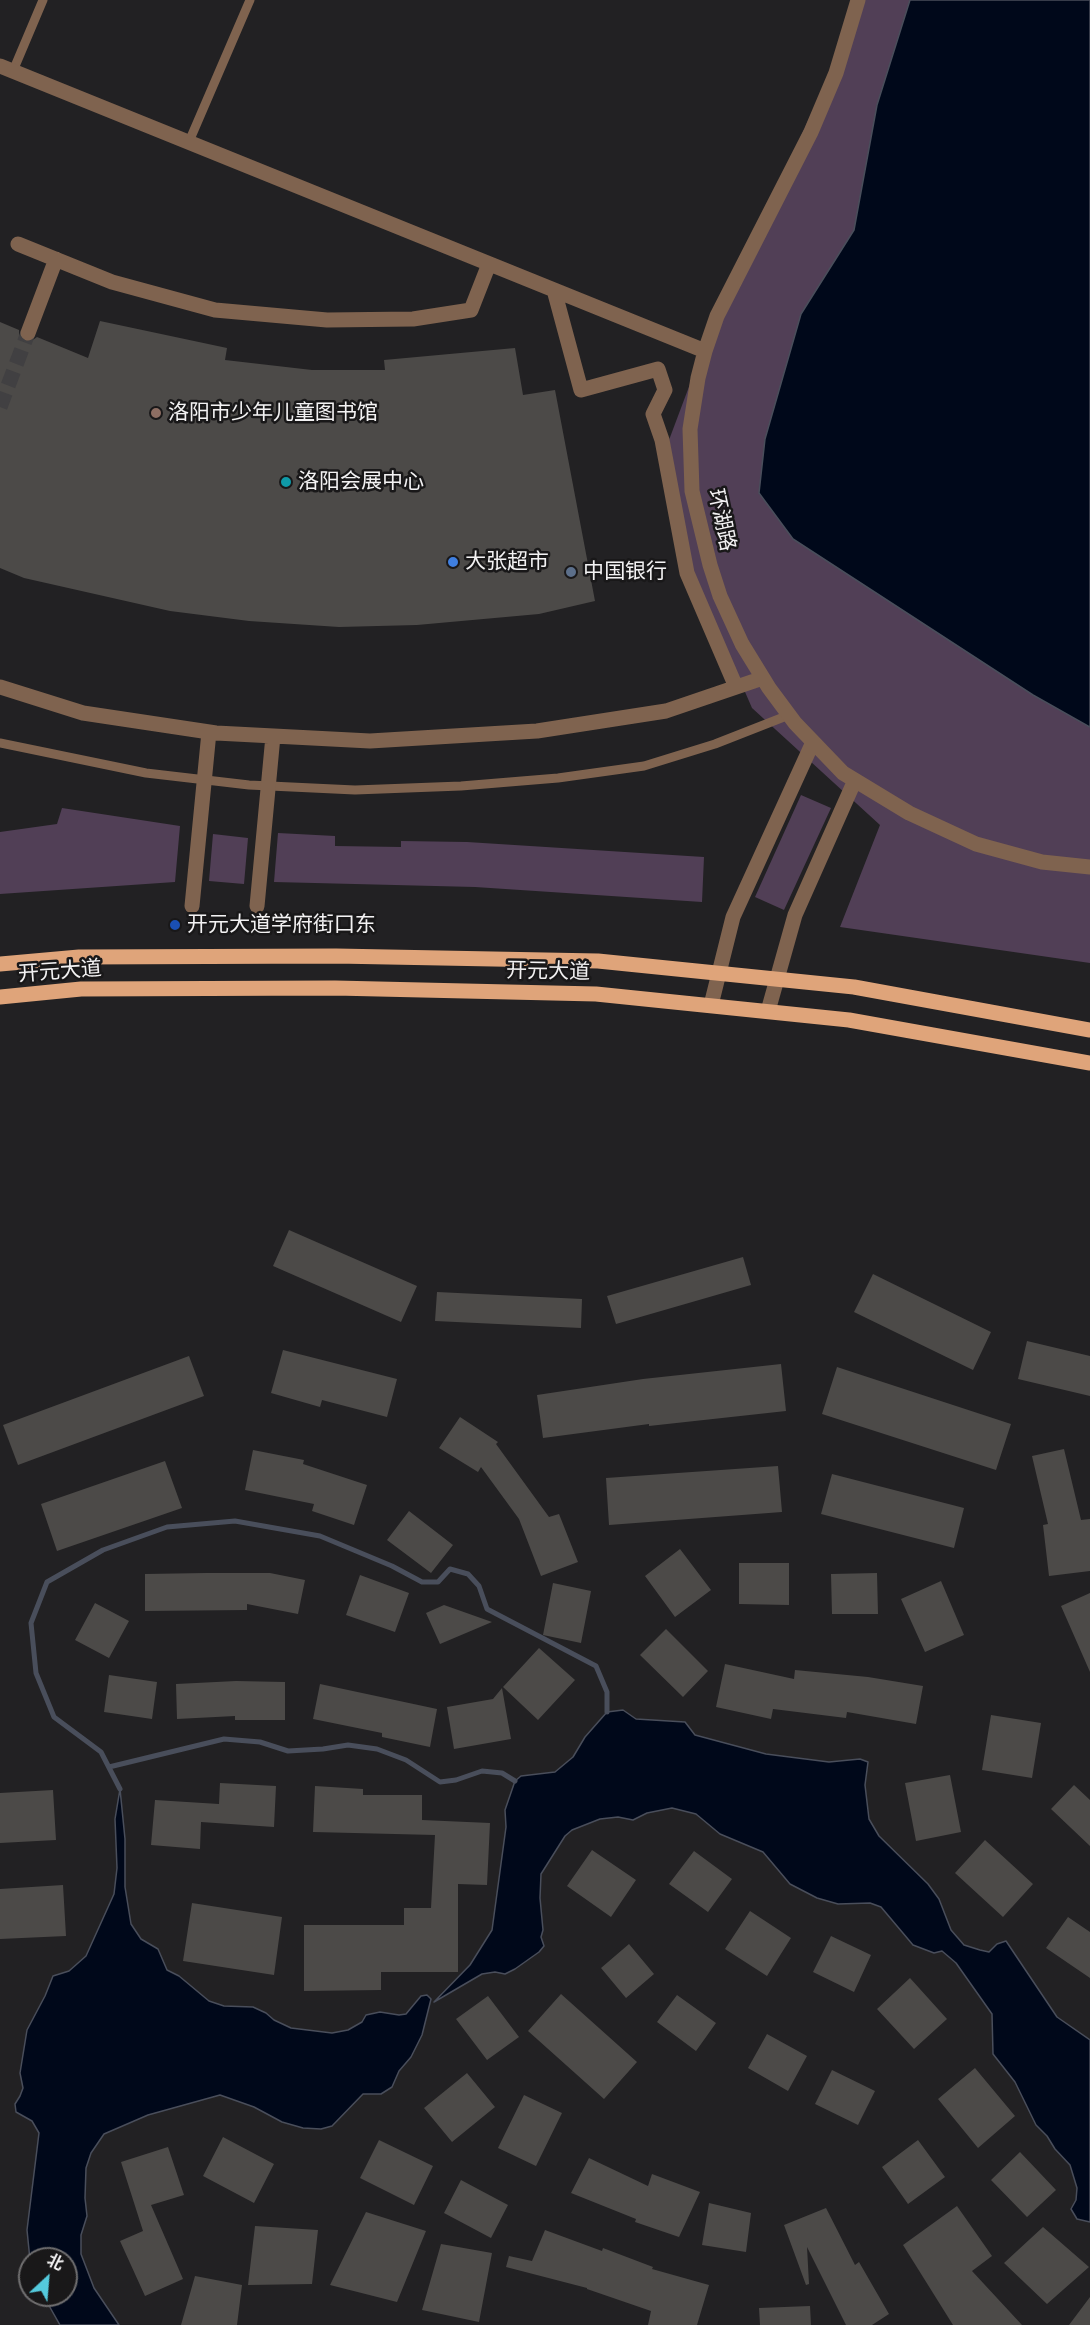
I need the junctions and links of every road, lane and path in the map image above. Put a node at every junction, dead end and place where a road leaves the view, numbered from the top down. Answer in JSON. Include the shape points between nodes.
{"nodes":[{"id":1,"x":43,"y":0,"type":"edge"},
{"id":2,"x":250,"y":0,"type":"edge"},
{"id":3,"x":858,"y":0,"type":"edge"},
{"id":4,"x":6,"y":69,"type":"edge"},
{"id":5,"x":188,"y":144,"type":"junction"},
{"id":6,"x":18,"y":244,"type":"dead end"},
{"id":7,"x":56,"y":260,"type":"junction"},
{"id":8,"x":489,"y":264,"type":"junction"},
{"id":9,"x":554,"y":290,"type":"junction"},
{"id":10,"x":28,"y":333,"type":"tunnel mouth"},
{"id":11,"x":705,"y":351,"type":"junction"},
{"id":12,"x":763,"y":678,"type":"junction"},
{"id":13,"x":0,"y":687,"type":"edge"},
{"id":14,"x":736,"y":687,"type":"junction"},
{"id":15,"x":789,"y":715,"type":"junction"},
{"id":16,"x":209,"y":732,"type":"junction"},
{"id":17,"x":273,"y":736,"type":"junction"},
{"id":18,"x":813,"y":742,"type":"junction"},
{"id":19,"x":0,"y":743,"type":"edge"},
{"id":20,"x":204,"y":780,"type":"junction"},
{"id":21,"x":855,"y":780,"type":"junction"},
{"id":22,"x":268,"y":786,"type":"junction"},
{"id":23,"x":1090,"y":867,"type":"edge"},
{"id":24,"x":192,"y":906,"type":"dead end"},
{"id":25,"x":257,"y":906,"type":"dead end"},
{"id":26,"x":0,"y":964,"type":"edge"},
{"id":27,"x":718,"y":973,"type":"junction"},
{"id":28,"x":776,"y":979,"type":"junction"},
{"id":29,"x":0,"y":997,"type":"edge"},
{"id":30,"x":711,"y":1005,"type":"junction"},
{"id":31,"x":768,"y":1011,"type":"junction"},
{"id":32,"x":1090,"y":1029,"type":"edge"},
{"id":33,"x":1090,"y":1063,"type":"edge"}],
"edges":[{"from":1,"to":4,"type":"lane"},
{"from":2,"to":5,"type":"lane"},
{"from":3,"to":11,"type":"street","name":"环湖路","via":[[836,73],[811,132],[717,316]]},
{"from":4,"to":5,"type":"street"},
{"from":5,"to":8,"type":"street"},
{"from":6,"to":7,"type":"street"},
{"from":7,"to":8,"type":"street","via":[[112,282],[215,310],[327,320],[413,319],[471,310]]},
{"from":7,"to":10,"type":"street"},
{"from":8,"to":9,"type":"street"},
{"from":9,"to":11,"type":"street"},
{"from":9,"to":14,"type":"street","via":[[581,390],[658,369],[665,390],[653,414],[662,440],[687,573]]},
{"from":11,"to":12,"type":"street","name":"环湖路","via":[[690,429],[692,491],[720,596]]},
{"from":12,"to":14,"type":"street"},
{"from":12,"to":15,"type":"street","name":"环湖路"},
{"from":13,"to":16,"type":"street","via":[[83,714]]},
{"from":14,"to":17,"type":"street","via":[[666,711],[537,731],[370,741]]},
{"from":15,"to":18,"type":"street","name":"环湖路"},
{"from":15,"to":22,"type":"lane","via":[[644,766],[460,786]]},
{"from":16,"to":17,"type":"street"},
{"from":16,"to":20,"type":"street"},
{"from":17,"to":22,"type":"street"},
{"from":18,"to":21,"type":"street","name":"环湖路","via":[[843,774]]},
{"from":18,"to":27,"type":"street","via":[[733,916]]},
{"from":19,"to":20,"type":"lane","via":[[146,773]]},
{"from":20,"to":22,"type":"lane"},
{"from":20,"to":24,"type":"street"},
{"from":21,"to":23,"type":"street","name":"环湖路","via":[[909,813],[976,844],[1042,862]]},
{"from":21,"to":28,"type":"street","via":[[795,915]]},
{"from":22,"to":25,"type":"street"},
{"from":26,"to":27,"type":"main road","name":"开元大道","via":[[79,957],[336,956],[598,961]]},
{"from":27,"to":28,"type":"main road","name":"开元大道"},
{"from":27,"to":30,"type":"street"},
{"from":28,"to":31,"type":"street"},
{"from":28,"to":32,"type":"main road","name":"开元大道","via":[[854,987]]},
{"from":29,"to":30,"type":"main road","name":"开元大道","via":[[81,989],[335,988],[596,994]]},
{"from":30,"to":31,"type":"main road","name":"开元大道"},
{"from":31,"to":33,"type":"main road","name":"开元大道","via":[[849,1020]]}]}
